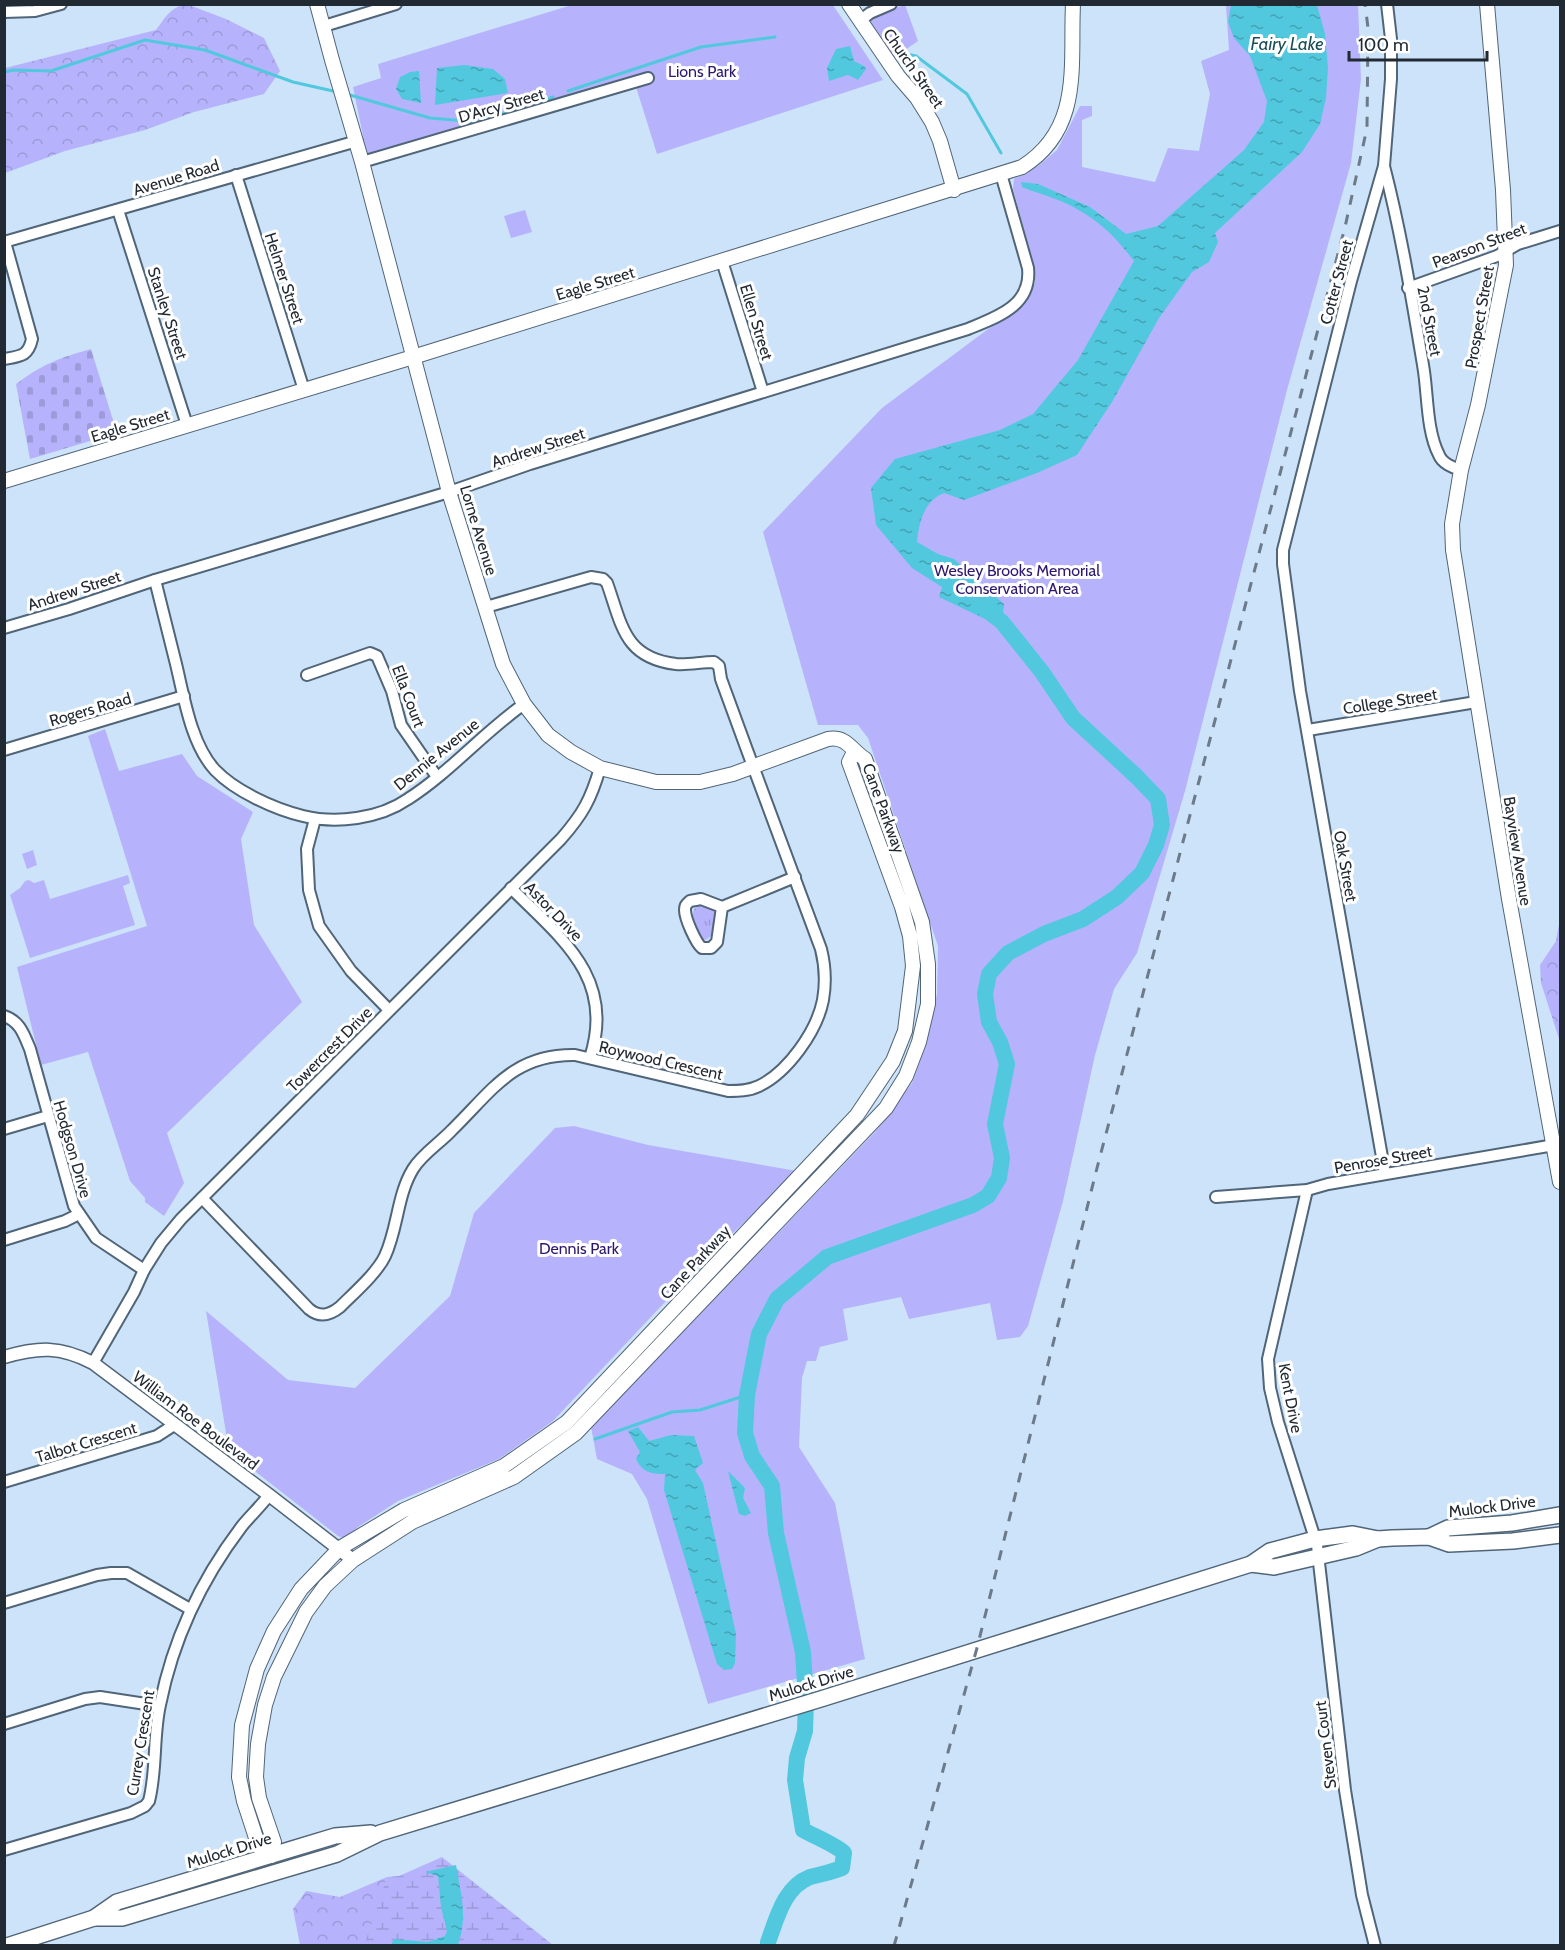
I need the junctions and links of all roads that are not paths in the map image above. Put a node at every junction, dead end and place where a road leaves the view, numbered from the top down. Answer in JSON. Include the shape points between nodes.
{"nodes":[{"id":1,"x":61,"y":4,"type":"edge"},
{"id":2,"x":318,"y":4,"type":"edge"},
{"id":3,"x":396,"y":4,"type":"edge"},
{"id":4,"x":849,"y":4,"type":"edge"},
{"id":5,"x":891,"y":4,"type":"edge"},
{"id":6,"x":1073,"y":4,"type":"edge"},
{"id":7,"x":1387,"y":4,"type":"edge"},
{"id":8,"x":1487,"y":4,"type":"edge"},
{"id":9,"x":47,"y":6,"type":"edge"},
{"id":10,"x":4,"y":12,"type":"edge"},
{"id":11,"x":861,"y":20,"type":"junction"},
{"id":12,"x":324,"y":26,"type":"junction"},
{"id":13,"x":648,"y":78,"type":"dead end"},
{"id":14,"x":357,"y":141,"type":"junction"},
{"id":15,"x":362,"y":162,"type":"junction"},
{"id":16,"x":1384,"y":166,"type":"junction"},
{"id":17,"x":1001,"y":174,"type":"junction"},
{"id":18,"x":236,"y":175,"type":"junction"},
{"id":19,"x":954,"y":190,"type":"junction"},
{"id":20,"x":118,"y":210,"type":"junction"},
{"id":21,"x":1560,"y":231,"type":"edge"},
{"id":22,"x":5,"y":242,"type":"edge"},
{"id":23,"x":1506,"y":250,"type":"junction"},
{"id":24,"x":722,"y":261,"type":"junction"},
{"id":25,"x":1408,"y":288,"type":"junction"},
{"id":26,"x":413,"y":357,"type":"junction"},
{"id":27,"x":4,"y":359,"type":"edge"},
{"id":28,"x":304,"y":390,"type":"junction"},
{"id":29,"x":763,"y":392,"type":"junction"},
{"id":30,"x":187,"y":425,"type":"junction"},
{"id":31,"x":1461,"y":470,"type":"junction"},
{"id":32,"x":4,"y":481,"type":"edge"},
{"id":33,"x":449,"y":492,"type":"junction"},
{"id":34,"x":1452,"y":524,"type":"joint"},
{"id":35,"x":1283,"y":564,"type":"joint"},
{"id":36,"x":155,"y":580,"type":"junction"},
{"id":37,"x":486,"y":607,"type":"junction"},
{"id":38,"x":4,"y":628,"type":"edge"},
{"id":39,"x":307,"y":675,"type":"dead end"},
{"id":40,"x":184,"y":696,"type":"junction"},
{"id":41,"x":1476,"y":702,"type":"junction"},
{"id":42,"x":524,"y":704,"type":"junction"},
{"id":43,"x":1308,"y":730,"type":"junction"},
{"id":44,"x":4,"y":750,"type":"edge"},
{"id":45,"x":854,"y":752,"type":"junction"},
{"id":46,"x":753,"y":766,"type":"junction"},
{"id":47,"x":600,"y":768,"type":"junction"},
{"id":48,"x":437,"y":777,"type":"junction"},
{"id":49,"x":315,"y":819,"type":"junction"},
{"id":50,"x":795,"y":877,"type":"junction"},
{"id":51,"x":511,"y":888,"type":"junction"},
{"id":52,"x":722,"y":907,"type":"junction"},
{"id":53,"x":388,"y":1010,"type":"junction"},
{"id":54,"x":4,"y":1016,"type":"edge"},
{"id":55,"x":590,"y":1058,"type":"junction"},
{"id":56,"x":48,"y":1116,"type":"junction"},
{"id":57,"x":4,"y":1129,"type":"edge"},
{"id":58,"x":1557,"y":1145,"type":"edge"},
{"id":59,"x":1385,"y":1174,"type":"junction"},
{"id":60,"x":1560,"y":1182,"type":"edge"},
{"id":61,"x":1307,"y":1190,"type":"junction"},
{"id":62,"x":1216,"y":1197,"type":"dead end"},
{"id":63,"x":202,"y":1198,"type":"junction"},
{"id":64,"x":79,"y":1214,"type":"junction"},
{"id":65,"x":4,"y":1240,"type":"edge"},
{"id":66,"x":144,"y":1270,"type":"junction"},
{"id":67,"x":4,"y":1357,"type":"edge"},
{"id":68,"x":93,"y":1363,"type":"junction"},
{"id":69,"x":174,"y":1425,"type":"junction"},
{"id":70,"x":4,"y":1482,"type":"edge"},
{"id":71,"x":269,"y":1495,"type":"junction"},
{"id":72,"x":1560,"y":1515,"type":"edge"},
{"id":73,"x":1560,"y":1535,"type":"edge"},
{"id":74,"x":1429,"y":1537,"type":"junction"},
{"id":75,"x":1314,"y":1539,"type":"junction"},
{"id":76,"x":1378,"y":1539,"type":"junction"},
{"id":77,"x":340,"y":1548,"type":"junction"},
{"id":78,"x":1318,"y":1556,"type":"junction"},
{"id":79,"x":352,"y":1560,"type":"junction"},
{"id":80,"x":1251,"y":1564,"type":"junction"},
{"id":81,"x":4,"y":1603,"type":"edge"},
{"id":82,"x":190,"y":1609,"type":"junction"},
{"id":83,"x":274,"y":1631,"type":"junction"},
{"id":84,"x":293,"y":1640,"type":"junction"},
{"id":85,"x":159,"y":1706,"type":"junction"},
{"id":86,"x":4,"y":1724,"type":"edge"},
{"id":87,"x":380,"y":1833,"type":"junction"},
{"id":88,"x":4,"y":1850,"type":"edge"},
{"id":89,"x":271,"y":1856,"type":"junction"},
{"id":90,"x":276,"y":1872,"type":"junction"},
{"id":91,"x":94,"y":1918,"type":"junction"},
{"id":92,"x":7,"y":1946,"type":"edge"},
{"id":93,"x":1375,"y":1946,"type":"edge"}],
"edges":[{"from":1,"to":9,"type":"street"},
{"from":2,"to":12,"type":"main road","name":"Lorne Avenue"},
{"from":3,"to":12,"type":"street"},
{"from":4,"to":11,"type":"main road","name":"Church Street"},
{"from":5,"to":11,"type":"street"},
{"from":6,"to":17,"type":"main road","name":"Eagle Street","via":[[1074,50],[1070,100],[1064,121],[1041,154],[1022,167]]},
{"from":7,"to":16,"type":"street","name":"Cotter Street","via":[[1392,79]]},
{"from":8,"to":23,"type":"main road","name":"Prospect Street"},
{"from":9,"to":10,"type":"street","via":[[35,11]]},
{"from":11,"to":19,"type":"main road","name":"Church Street","via":[[932,122]]},
{"from":12,"to":14,"type":"main road","name":"Lorne Avenue"},
{"from":13,"to":15,"type":"street","name":"D'Arcy Street"},
{"from":14,"to":15,"type":"main road","name":"Lorne Avenue"},
{"from":14,"to":18,"type":"street","name":"Avenue Road"},
{"from":15,"to":26,"type":"main road","name":"Lorne Avenue"},
{"from":16,"to":25,"type":"street","name":"2nd Street"},
{"from":16,"to":35,"type":"street","name":"Cotter Street","via":[[1350,281]]},
{"from":17,"to":19,"type":"main road","name":"Eagle Street"},
{"from":17,"to":29,"type":"street","name":"Andrew Street","via":[[1028,268],[1025,294],[1015,305],[978,325]]},
{"from":18,"to":20,"type":"street","name":"Avenue Road"},
{"from":18,"to":28,"type":"street","name":"Helmer Street"},
{"from":19,"to":24,"type":"main road","name":"Eagle Street"},
{"from":20,"to":22,"type":"street","name":"Avenue Road"},
{"from":20,"to":30,"type":"street","name":"Stanley Street"},
{"from":21,"to":23,"type":"street","name":"Pearson Street"},
{"from":22,"to":27,"type":"street","via":[[32,339],[26,353]]},
{"from":23,"to":25,"type":"street","name":"Pearson Street"},
{"from":23,"to":31,"type":"main road","name":"Prospect Street","via":[[1479,405]]},
{"from":24,"to":26,"type":"main road","name":"Eagle Street"},
{"from":24,"to":29,"type":"street","name":"Ellen Street"},
{"from":25,"to":31,"type":"street","name":"2nd Street","via":[[1437,451],[1445,462]]},
{"from":26,"to":28,"type":"main road","name":"Eagle Street"},
{"from":26,"to":33,"type":"main road","name":"Lorne Avenue"},
{"from":28,"to":30,"type":"main road","name":"Eagle Street"},
{"from":29,"to":33,"type":"street","name":"Andrew Street"},
{"from":30,"to":32,"type":"main road","name":"Eagle Street"},
{"from":31,"to":34,"type":"main road","name":"Prospect Street"},
{"from":33,"to":36,"type":"street","name":"Andrew Street"},
{"from":33,"to":37,"type":"main road","name":"Lorne Avenue"},
{"from":34,"to":41,"type":"main road","name":"Bayview Avenue"},
{"from":35,"to":43,"type":"street","name":"Oak Street"},
{"from":36,"to":38,"type":"street","name":"Andrew Street"},
{"from":36,"to":40,"type":"street","name":"Dennie Avenue"},
{"from":37,"to":42,"type":"main road","name":"Lorne Avenue","via":[[503,664]]},
{"from":37,"to":46,"type":"street","name":"Roywood Crescent","via":[[591,577],[603,579],[608,583],[624,633],[641,652],[669,663],[714,662],[719,666]]},
{"from":39,"to":48,"type":"street","name":"Ella Court","via":[[370,653],[377,656],[401,725]]},
{"from":40,"to":44,"type":"street","name":"Rogers Road"},
{"from":40,"to":49,"type":"street","name":"Dennie Avenue","via":[[190,721],[215,770],[251,795]]},
{"from":41,"to":43,"type":"street","name":"College Street"},
{"from":41,"to":58,"type":"main road","name":"Bayview Avenue"},
{"from":42,"to":47,"type":"main road","name":"Lorne Avenue","via":[[548,735]]},
{"from":42,"to":48,"type":"street","name":"Dennie Avenue"},
{"from":43,"to":59,"type":"street","name":"Oak Street"},
{"from":45,"to":46,"type":"main road","name":"Lorne Avenue","via":[[842,739],[828,739]]},
{"from":45,"to":77,"type":"main road","name":"Cane Parkway","via":[[849,762],[910,936],[913,966],[905,1031],[894,1061],[857,1115],[567,1422],[504,1466],[404,1509]]},
{"from":45,"to":79,"type":"main road","name":"Cane Parkway","via":[[865,759],[922,922],[928,1004],[906,1076],[886,1108],[576,1433],[514,1477],[412,1522]]},
{"from":46,"to":47,"type":"main road","name":"Lorne Avenue","via":[[734,774],[682,783],[656,782]]},
{"from":46,"to":50,"type":"street","name":"Roywood Crescent"},
{"from":47,"to":51,"type":"street","name":"Towercrest Drive","via":[[590,800],[575,822]]},
{"from":48,"to":49,"type":"street","name":"Dennie Avenue","via":[[408,800],[374,814]]},
{"from":49,"to":53,"type":"street","via":[[308,849],[309,890],[319,926],[351,971]]},
{"from":50,"to":52,"type":"street"},
{"from":50,"to":55,"type":"street","name":"Roywood Crescent","via":[[821,949],[825,988],[819,1016],[779,1073],[757,1088],[728,1091]]},
{"from":51,"to":53,"type":"street","name":"Towercrest Drive"},
{"from":51,"to":55,"type":"street","name":"Astor Drive","via":[[572,949],[589,978],[596,1002]]},
{"from":52,"to":52,"type":"street","via":[[717,942],[711,948],[702,948],[685,912],[686,906],[697,899]]},
{"from":53,"to":63,"type":"street","name":"Towercrest Drive"},
{"from":54,"to":56,"type":"street","name":"Hodgson Drive","via":[[22,1028]]},
{"from":55,"to":63,"type":"street","name":"Roywood Crescent","via":[[563,1055],[538,1059],[498,1084],[413,1169],[386,1256],[333,1312],[320,1315],[309,1309]]},
{"from":56,"to":57,"type":"street"},
{"from":56,"to":64,"type":"street","name":"Hodgson Drive"},
{"from":58,"to":59,"type":"street","name":"Penrose Street"},
{"from":58,"to":60,"type":"main road","name":"Bayview Avenue"},
{"from":59,"to":61,"type":"street","name":"Penrose Street"},
{"from":61,"to":62,"type":"street","name":"Penrose Street"},
{"from":61,"to":75,"type":"street","name":"Kent Drive","via":[[1268,1359],[1278,1422]]},
{"from":63,"to":66,"type":"street","name":"Towercrest Drive","via":[[165,1238]]},
{"from":64,"to":65,"type":"street"},
{"from":64,"to":66,"type":"street","name":"Hodgson Drive","via":[[104,1245]]},
{"from":66,"to":68,"type":"street","name":"Towercrest Drive"},
{"from":67,"to":68,"type":"street","name":"William Roe Boulevard","via":[[40,1348]]},
{"from":68,"to":69,"type":"street","name":"William Roe Boulevard"},
{"from":69,"to":70,"type":"street","name":"Talbot Crescent","via":[[157,1436]]},
{"from":69,"to":71,"type":"street","name":"William Roe Boulevard"},
{"from":71,"to":77,"type":"street","name":"William Roe Boulevard"},
{"from":71,"to":82,"type":"street","name":"Currey Crescent","via":[[234,1538]]},
{"from":72,"to":74,"type":"main road","name":"Mulock Drive","via":[[1448,1528]]},
{"from":73,"to":74,"type":"main road","name":"Mulock Drive","via":[[1449,1544]]},
{"from":74,"to":76,"type":"main road","name":"Mulock Drive"},
{"from":75,"to":76,"type":"main road","name":"Mulock Drive","via":[[1353,1534]]},
{"from":75,"to":78,"type":"street","name":"Steven Court"},
{"from":75,"to":80,"type":"main road","name":"Mulock Drive","via":[[1270,1551]]},
{"from":76,"to":78,"type":"main road","name":"Mulock Drive"},
{"from":77,"to":79,"type":"street","name":"William Roe Boulevard"},
{"from":77,"to":83,"type":"main road","name":"Cane Parkway","via":[[301,1589]]},
{"from":78,"to":80,"type":"main road","name":"Mulock Drive","via":[[1274,1567]]},
{"from":78,"to":93,"type":"street","name":"Steven Court","via":[[1345,1790],[1362,1895]]},
{"from":79,"to":84,"type":"main road","name":"Cane Parkway","via":[[325,1586],[306,1612]]},
{"from":80,"to":87,"type":"main road","name":"Mulock Drive"},
{"from":81,"to":82,"type":"street","via":[[97,1575],[127,1573]]},
{"from":82,"to":85,"type":"street","name":"Currey Crescent"},
{"from":83,"to":84,"type":"street"},
{"from":83,"to":89,"type":"main road","name":"Cane Parkway","via":[[257,1669],[242,1725],[239,1777],[259,1847]]},
{"from":84,"to":89,"type":"main road","name":"Cane Parkway","via":[[271,1686],[258,1744],[256,1777],[274,1842]]},
{"from":85,"to":86,"type":"street","via":[[100,1697]]},
{"from":85,"to":88,"type":"street","name":"Currey Crescent","via":[[152,1786],[145,1806]]},
{"from":87,"to":89,"type":"main road","name":"Mulock Drive","via":[[335,1836]]},
{"from":87,"to":90,"type":"main road","name":"Mulock Drive","via":[[337,1854]]},
{"from":89,"to":90,"type":"street","name":"Cane Parkway"},
{"from":89,"to":91,"type":"main road","name":"Mulock Drive","via":[[117,1902]]},
{"from":90,"to":91,"type":"main road","name":"Mulock Drive","via":[[122,1918]]},
{"from":91,"to":92,"type":"main road","name":"Mulock Drive"}]}
